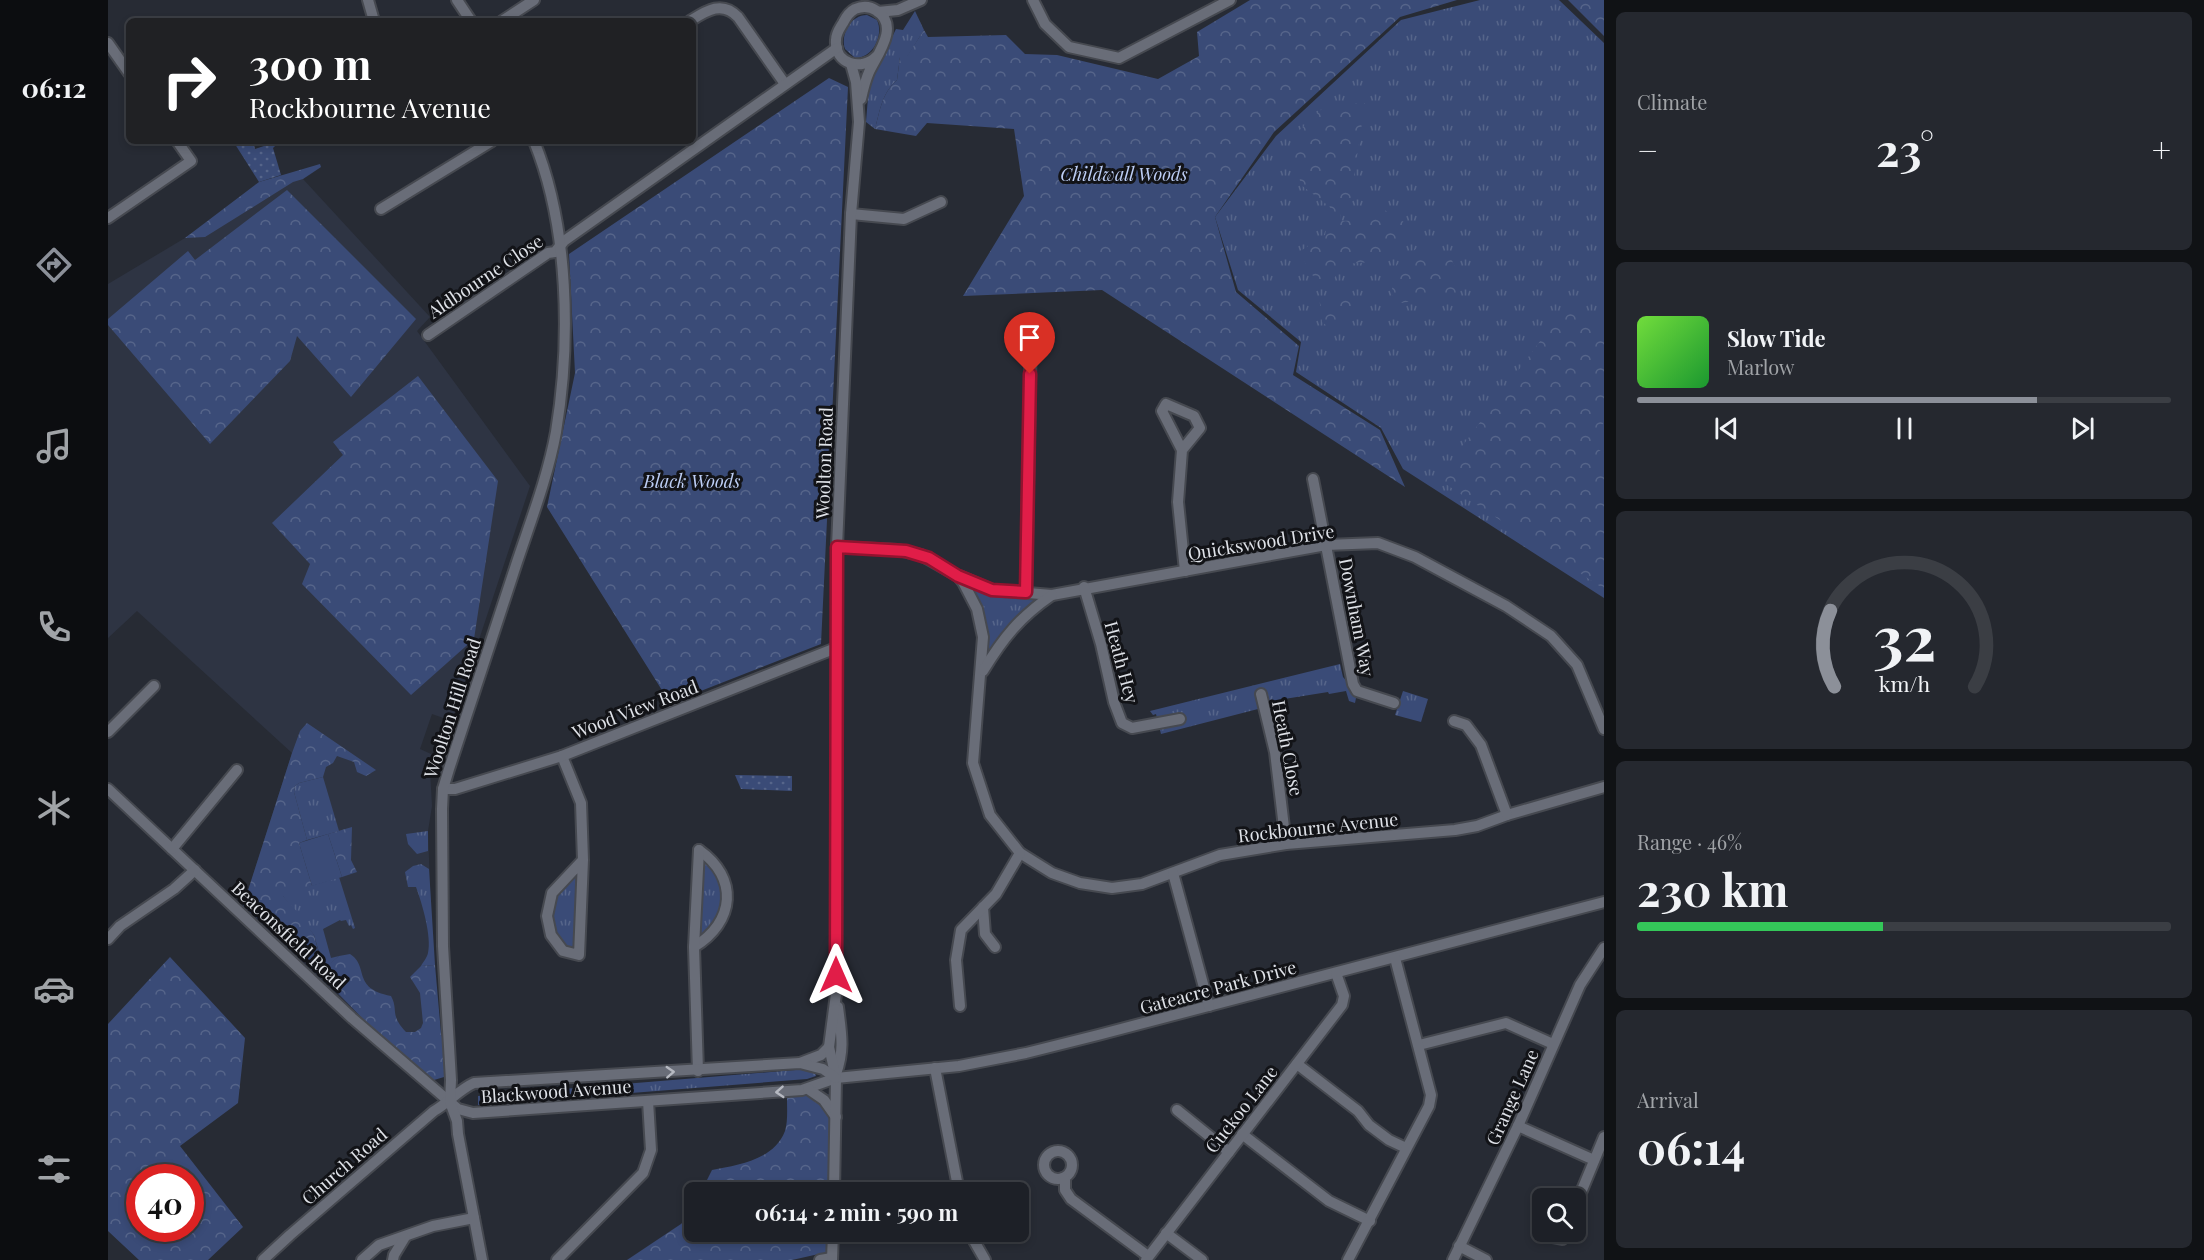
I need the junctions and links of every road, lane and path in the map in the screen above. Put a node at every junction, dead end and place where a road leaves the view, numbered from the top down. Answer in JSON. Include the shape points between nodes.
{"nodes":[{"id":1,"x":368,"y":0,"type":"edge"},
{"id":2,"x":457,"y":0,"type":"edge"},
{"id":3,"x":534,"y":0,"type":"edge"},
{"id":4,"x":851,"y":0,"type":"edge"},
{"id":5,"x":921,"y":0,"type":"edge"},
{"id":6,"x":1033,"y":0,"type":"edge"},
{"id":7,"x":1230,"y":0,"type":"edge"},
{"id":8,"x":870,"y":6,"type":"edge"},
{"id":9,"x":908,"y":6,"type":"junction"},
{"id":10,"x":846,"y":17,"type":"junction"},
{"id":11,"x":373,"y":18,"type":"edge"},
{"id":12,"x":469,"y":18,"type":"edge"},
{"id":13,"x":507,"y":18,"type":"edge"},
{"id":14,"x":696,"y":18,"type":"edge"},
{"id":15,"x":886,"y":36,"type":"junction"},
{"id":16,"x":108,"y":43,"type":"edge"},
{"id":17,"x":837,"y":48,"type":"junction"},
{"id":18,"x":877,"y":56,"type":"junction"},
{"id":19,"x":851,"y":64,"type":"junction"},
{"id":20,"x":126,"y":69,"type":"edge"},
{"id":21,"x":785,"y":84,"type":"junction"},
{"id":22,"x":859,"y":114,"type":"junction"},
{"id":23,"x":179,"y":144,"type":"edge"},
{"id":24,"x":487,"y":144,"type":"edge"},
{"id":25,"x":535,"y":144,"type":"edge"},
{"id":26,"x":941,"y":202,"type":"dead end"},
{"id":27,"x":381,"y":209,"type":"dead end"},
{"id":28,"x":851,"y":214,"type":"junction"},
{"id":29,"x":108,"y":218,"type":"edge"},
{"id":30,"x":559,"y":244,"type":"junction"},
{"id":31,"x":1031,"y":331,"type":"dead end"},
{"id":32,"x":428,"y":334,"type":"dead end"},
{"id":33,"x":1182,"y":450,"type":"dead end"},
{"id":34,"x":1313,"y":479,"type":"dead end"},
{"id":35,"x":1326,"y":545,"type":"junction"},
{"id":36,"x":837,"y":547,"type":"junction"},
{"id":37,"x":1185,"y":571,"type":"junction"},
{"id":38,"x":958,"y":576,"type":"junction"},
{"id":39,"x":1084,"y":587,"type":"junction"},
{"id":40,"x":1026,"y":592,"type":"junction"},
{"id":41,"x":1052,"y":595,"type":"junction"},
{"id":42,"x":836,"y":648,"type":"junction"},
{"id":43,"x":981,"y":674,"type":"junction"},
{"id":44,"x":154,"y":686,"type":"dead end"},
{"id":45,"x":1261,"y":694,"type":"dead end"},
{"id":46,"x":1394,"y":703,"type":"dead end"},
{"id":47,"x":1180,"y":718,"type":"dead end"},
{"id":48,"x":1454,"y":721,"type":"dead end"},
{"id":49,"x":1604,"y":729,"type":"edge"},
{"id":50,"x":108,"y":732,"type":"edge"},
{"id":51,"x":562,"y":756,"type":"junction"},
{"id":52,"x":237,"y":770,"type":"dead end"},
{"id":53,"x":1604,"y":787,"type":"edge"},
{"id":54,"x":108,"y":789,"type":"edge"},
{"id":55,"x":443,"y":789,"type":"junction"},
{"id":56,"x":1507,"y":815,"type":"junction"},
{"id":57,"x":1286,"y":844,"type":"junction"},
{"id":58,"x":172,"y":849,"type":"junction"},
{"id":59,"x":1020,"y":853,"type":"junction"},
{"id":60,"x":583,"y":860,"type":"junction"},
{"id":61,"x":195,"y":870,"type":"junction"},
{"id":62,"x":1173,"y":873,"type":"junction"},
{"id":63,"x":1604,"y":902,"type":"edge"},
{"id":64,"x":983,"y":907,"type":"junction"},
{"id":65,"x":108,"y":939,"type":"edge"},
{"id":66,"x":694,"y":947,"type":"junction"},
{"id":67,"x":995,"y":947,"type":"dead end"},
{"id":68,"x":1604,"y":948,"type":"edge"},
{"id":69,"x":1395,"y":958,"type":"junction"},
{"id":70,"x":1336,"y":973,"type":"junction"},
{"id":71,"x":836,"y":994,"type":"junction"},
{"id":72,"x":960,"y":1006,"type":"dead end"},
{"id":73,"x":1209,"y":1006,"type":"junction"},
{"id":74,"x":1553,"y":1044,"type":"junction"},
{"id":75,"x":1419,"y":1046,"type":"junction"},
{"id":76,"x":829,"y":1047,"type":"junction"},
{"id":77,"x":800,"y":1063,"type":"junction"},
{"id":78,"x":1297,"y":1064,"type":"junction"},
{"id":79,"x":936,"y":1068,"type":"junction"},
{"id":80,"x":698,"y":1071,"type":"junction"},
{"id":81,"x":836,"y":1076,"type":"junction"},
{"id":82,"x":808,"y":1089,"type":"junction"},
{"id":83,"x":648,"y":1101,"type":"junction"},
{"id":84,"x":450,"y":1102,"type":"junction"},
{"id":85,"x":1177,"y":1110,"type":"dead end"},
{"id":86,"x":836,"y":1118,"type":"junction"},
{"id":87,"x":1518,"y":1126,"type":"junction"},
{"id":88,"x":1242,"y":1134,"type":"junction"},
{"id":89,"x":1604,"y":1137,"type":"edge"},
{"id":90,"x":1406,"y":1148,"type":"junction"},
{"id":91,"x":1229,"y":1152,"type":"junction"},
{"id":92,"x":1594,"y":1160,"type":"junction"},
{"id":93,"x":1063,"y":1178,"type":"dead end"},
{"id":94,"x":834,"y":1182,"type":"edge"},
{"id":95,"x":956,"y":1182,"type":"edge"},
{"id":96,"x":1583,"y":1188,"type":"edge"},
{"id":97,"x":474,"y":1218,"type":"junction"},
{"id":98,"x":1370,"y":1221,"type":"junction"},
{"id":99,"x":1166,"y":1233,"type":"junction"},
{"id":100,"x":405,"y":1237,"type":"junction"},
{"id":101,"x":833,"y":1242,"type":"edge"},
{"id":102,"x":974,"y":1242,"type":"edge"},
{"id":103,"x":1459,"y":1246,"type":"junction"},
{"id":104,"x":1147,"y":1258,"type":"edge"},
{"id":105,"x":832,"y":1259,"type":"edge"},
{"id":106,"x":263,"y":1260,"type":"edge"},
{"id":107,"x":362,"y":1260,"type":"edge"},
{"id":108,"x":393,"y":1260,"type":"edge"},
{"id":109,"x":483,"y":1260,"type":"edge"},
{"id":110,"x":557,"y":1260,"type":"edge"},
{"id":111,"x":820,"y":1260,"type":"edge"},
{"id":112,"x":984,"y":1260,"type":"edge"},
{"id":113,"x":1202,"y":1260,"type":"edge"},
{"id":114,"x":1348,"y":1260,"type":"edge"},
{"id":115,"x":1453,"y":1260,"type":"edge"},
{"id":116,"x":1486,"y":1260,"type":"edge"}],
"edges":[{"from":1,"to":11,"type":"street"},
{"from":2,"to":12,"type":"street"},
{"from":3,"to":13,"type":"street"},
{"from":4,"to":10,"type":"street"},
{"from":5,"to":9,"type":"street"},
{"from":6,"to":7,"type":"street","via":[[1045,24],[1069,47],[1119,58]]},
{"from":8,"to":9,"type":"street","via":[[893,12]]},
{"from":8,"to":10,"type":"street","via":[[856,9]]},
{"from":8,"to":15,"type":"street","via":[[887,25]]},
{"from":9,"to":15,"type":"street"},
{"from":10,"to":17,"type":"street","via":[[837,35]]},
{"from":14,"to":21,"type":"street","via":[[712,9],[731,10]]},
{"from":15,"to":18,"type":"street"},
{"from":16,"to":20,"type":"street"},
{"from":17,"to":19,"type":"street","via":[[840,56]]},
{"from":17,"to":21,"type":"street","name":"Aldbourne Close"},
{"from":18,"to":19,"type":"street","via":[[866,64]]},
{"from":18,"to":22,"type":"street","name":"Woolton Road","via":[[866,80]]},
{"from":19,"to":22,"type":"street","name":"Woolton Road"},
{"from":21,"to":30,"type":"street","name":"Aldbourne Close"},
{"from":22,"to":28,"type":"street","name":"Woolton Road"},
{"from":23,"to":29,"type":"street","via":[[191,161]]},
{"from":24,"to":27,"type":"street"},
{"from":25,"to":30,"type":"street","name":"Woolton Hill Road","via":[[543,163]]},
{"from":26,"to":28,"type":"street","via":[[904,219]]},
{"from":28,"to":36,"type":"street","name":"Woolton Road"},
{"from":30,"to":32,"type":"street","name":"Aldbourne Close","via":[[555,252]]},
{"from":30,"to":55,"type":"street","name":"Woolton Hill Road","via":[[565,307],[556,432],[544,482]]},
{"from":31,"to":40,"type":"street"},
{"from":33,"to":37,"type":"street","via":[[1178,502]]},
{"from":34,"to":35,"type":"street","name":"Downham Way"},
{"from":35,"to":37,"type":"street","name":"Quickswood Drive"},
{"from":35,"to":46,"type":"street","name":"Downham Way","via":[[1353,684],[1357,691]]},
{"from":35,"to":49,"type":"street","name":"Quickswood Drive","via":[[1378,543],[1415,557],[1506,606],[1551,636],[1577,665]]},
{"from":36,"to":38,"type":"street","name":"Rockbourne Avenue","via":[[906,551],[929,558]]},
{"from":36,"to":42,"type":"street","name":"Woolton Road"},
{"from":37,"to":39,"type":"street","name":"Quickswood Drive"},
{"from":38,"to":40,"type":"street","name":"Quickswood Drive","via":[[992,590]]},
{"from":38,"to":43,"type":"street","name":"Rockbourne Avenue","via":[[980,618]]},
{"from":39,"to":41,"type":"street","name":"Quickswood Drive"},
{"from":39,"to":47,"type":"street","name":"Heath Hey","via":[[1122,723],[1132,728]]},
{"from":40,"to":41,"type":"street","name":"Quickswood Drive"},
{"from":41,"to":43,"type":"street","name":"Rockbourne Avenue","via":[[1007,634]]},
{"from":42,"to":51,"type":"street","name":"Wood View Road"},
{"from":42,"to":71,"type":"street","name":"Woolton Road"},
{"from":43,"to":59,"type":"street","name":"Rockbourne Avenue","via":[[973,763],[990,815]]},
{"from":44,"to":50,"type":"street"},
{"from":45,"to":57,"type":"street","name":"Heath Close","via":[[1275,752]]},
{"from":48,"to":56,"type":"street","via":[[1466,725],[1480,745]]},
{"from":51,"to":55,"type":"street","name":"Wood View Road","via":[[455,789]]},
{"from":51,"to":60,"type":"street","via":[[581,803]]},
{"from":52,"to":58,"type":"street"},
{"from":53,"to":56,"type":"street","name":"Rockbourne Avenue"},
{"from":54,"to":58,"type":"street","name":"Beaconsfield Road"},
{"from":55,"to":84,"type":"street","name":"Woolton Hill Road","via":[[442,938]]},
{"from":56,"to":57,"type":"street","name":"Rockbourne Avenue","via":[[1455,830]]},
{"from":57,"to":62,"type":"street","name":"Rockbourne Avenue","via":[[1220,855]]},
{"from":58,"to":61,"type":"street","name":"Beaconsfield Road"},
{"from":59,"to":62,"type":"street","name":"Rockbourne Avenue","via":[[1052,873],[1112,888],[1142,884]]},
{"from":59,"to":64,"type":"street","via":[[996,894]]},
{"from":60,"to":60,"type":"street","via":[[580,944],[579,956],[563,951],[550,935],[546,916],[552,893]]},
{"from":61,"to":65,"type":"street"},
{"from":61,"to":84,"type":"street","name":"Beaconsfield Road","via":[[352,1018]]},
{"from":62,"to":73,"type":"street"},
{"from":63,"to":69,"type":"street","name":"Gateacre Park Drive"},
{"from":64,"to":67,"type":"street","via":[[985,934]]},
{"from":64,"to":72,"type":"street","via":[[961,930],[956,960]]},
{"from":66,"to":66,"type":"street","via":[[716,929],[728,899],[718,869],[699,850]]},
{"from":66,"to":80,"type":"street"},
{"from":68,"to":74,"type":"street","name":"Grange Lane","via":[[1580,985]]},
{"from":69,"to":70,"type":"street","name":"Gateacre Park Drive"},
{"from":69,"to":75,"type":"street"},
{"from":70,"to":73,"type":"street","name":"Gateacre Park Drive"},
{"from":70,"to":78,"type":"street","name":"Cuckoo Lane","via":[[1344,996],[1342,1005]]},
{"from":71,"to":76,"type":"street","name":"Woolton Road"},
{"from":71,"to":81,"type":"street","name":"Woolton Road","via":[[842,1036],[842,1057]]},
{"from":73,"to":79,"type":"street","name":"Gateacre Park Drive","via":[[1026,1053]]},
{"from":74,"to":75,"type":"street","via":[[1506,1023]]},
{"from":74,"to":87,"type":"street","name":"Grange Lane"},
{"from":75,"to":90,"type":"street","via":[[1431,1095]]},
{"from":76,"to":77,"type":"street","name":"Blackwood Avenue","via":[[821,1055]]},
{"from":76,"to":81,"type":"street","name":"Woolton Road"},
{"from":77,"to":80,"type":"street","name":"Blackwood Avenue"},
{"from":77,"to":81,"type":"street","name":"Blackwood Avenue"},
{"from":78,"to":88,"type":"street","name":"Cuckoo Lane"},
{"from":78,"to":90,"type":"street","via":[[1358,1111],[1376,1130]]},
{"from":79,"to":81,"type":"street","name":"Gateacre Park Drive"},
{"from":79,"to":95,"type":"street"},
{"from":84,"to":80,"type":"street","name":"Blackwood Avenue","one_way":true,"via":[[468,1086],[481,1082]]},
{"from":81,"to":82,"type":"street","name":"Blackwood Avenue"},
{"from":81,"to":86,"type":"street","name":"Woolton Road"},
{"from":82,"to":83,"type":"street","name":"Blackwood Avenue","one_way":true},
{"from":82,"to":86,"type":"street","via":[[824,1100]]},
{"from":83,"to":84,"type":"street","name":"Blackwood Avenue","via":[[479,1113],[464,1112]]},
{"from":83,"to":110,"type":"street","via":[[651,1150],[643,1173]]},
{"from":84,"to":97,"type":"street","name":"Woolton Hill Road","via":[[457,1121]]},
{"from":84,"to":106,"type":"street","name":"Church Road","via":[[426,1118]]},
{"from":85,"to":91,"type":"street"},
{"from":86,"to":94,"type":"street","name":"Woolton Road"},
{"from":87,"to":92,"type":"street"},
{"from":87,"to":103,"type":"street","name":"Grange Lane"},
{"from":88,"to":91,"type":"street","name":"Cuckoo Lane"},
{"from":88,"to":98,"type":"street","via":[[1329,1201]]},
{"from":89,"to":92,"type":"street"},
{"from":90,"to":98,"type":"street"},
{"from":91,"to":99,"type":"street","name":"Cuckoo Lane"},
{"from":92,"to":96,"type":"street"},
{"from":93,"to":104,"type":"street","via":[[1071,1199]]},
{"from":97,"to":100,"type":"street","via":[[433,1226]]},
{"from":97,"to":109,"type":"street","name":"Woolton Hill Road"},
{"from":98,"to":114,"type":"street"},
{"from":99,"to":104,"type":"street","name":"Cuckoo Lane"},
{"from":99,"to":113,"type":"street"},
{"from":100,"to":107,"type":"street","via":[[379,1245]]},
{"from":100,"to":108,"type":"street"},
{"from":101,"to":105,"type":"street"},
{"from":102,"to":112,"type":"street"},
{"from":103,"to":115,"type":"street","name":"Grange Lane"},
{"from":103,"to":116,"type":"street"},
{"from":105,"to":111,"type":"street"}]}
